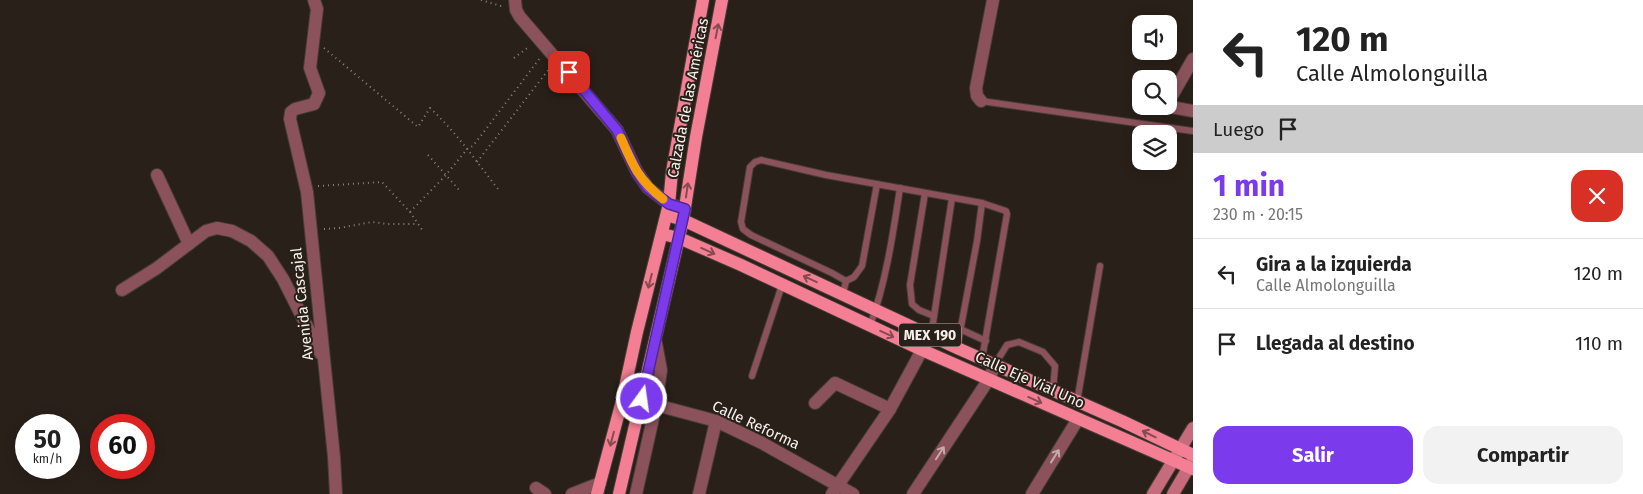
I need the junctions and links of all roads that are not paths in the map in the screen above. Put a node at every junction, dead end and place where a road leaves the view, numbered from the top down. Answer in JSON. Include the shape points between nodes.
{"nodes":[{"id":1,"x":314,"y":0,"type":"edge"},
{"id":2,"x":703,"y":0,"type":"edge"},
{"id":3,"x":722,"y":0,"type":"edge"},
{"id":4,"x":993,"y":0,"type":"edge"},
{"id":5,"x":516,"y":5,"type":"edge"},
{"id":6,"x":1193,"y":59,"type":"edge"},
{"id":7,"x":1177,"y":87,"type":"edge"},
{"id":8,"x":981,"y":101,"type":"joint"},
{"id":9,"x":1177,"y":108,"type":"edge"},
{"id":10,"x":1193,"y":111,"type":"edge"},
{"id":11,"x":1193,"y":131,"type":"edge"},
{"id":12,"x":157,"y":175,"type":"dead end"},
{"id":13,"x":877,"y":184,"type":"junction"},
{"id":14,"x":900,"y":188,"type":"junction"},
{"id":15,"x":926,"y":193,"type":"junction"},
{"id":16,"x":952,"y":198,"type":"junction"},
{"id":17,"x":982,"y":203,"type":"junction"},
{"id":18,"x":668,"y":210,"type":"junction"},
{"id":19,"x":684,"y":215,"type":"junction"},
{"id":20,"x":662,"y":234,"type":"junction"},
{"id":21,"x":679,"y":238,"type":"junction"},
{"id":22,"x":189,"y":244,"type":"junction"},
{"id":23,"x":1100,"y":266,"type":"dead end"},
{"id":24,"x":846,"y":281,"type":"junction"},
{"id":25,"x":782,"y":284,"type":"junction"},
{"id":26,"x":122,"y":290,"type":"dead end"},
{"id":27,"x":843,"y":294,"type":"junction"},
{"id":28,"x":876,"y":309,"type":"junction"},
{"id":29,"x":934,"y":316,"type":"junction"},
{"id":30,"x":870,"y":326,"type":"junction"},
{"id":31,"x":960,"y":329,"type":"junction"},
{"id":32,"x":931,"y":336,"type":"junction"},
{"id":33,"x":986,"y":341,"type":"junction"},
{"id":34,"x":656,"y":343,"type":"junction"},
{"id":35,"x":957,"y":348,"type":"junction"},
{"id":36,"x":922,"y":350,"type":"junction"},
{"id":37,"x":324,"y":359,"type":"junction"},
{"id":38,"x":982,"y":359,"type":"junction"},
{"id":39,"x":995,"y":364,"type":"junction"},
{"id":40,"x":752,"y":376,"type":"dead end"},
{"id":41,"x":989,"y":379,"type":"junction"},
{"id":42,"x":1054,"y":391,"type":"junction"},
{"id":43,"x":1076,"y":402,"type":"junction"},
{"id":44,"x":815,"y":403,"type":"dead end"},
{"id":45,"x":656,"y":405,"type":"junction"},
{"id":46,"x":890,"y":409,"type":"junction"},
{"id":47,"x":1078,"y":419,"type":"junction"},
{"id":48,"x":716,"y":421,"type":"junction"},
{"id":49,"x":1193,"y":428,"type":"edge"},
{"id":50,"x":1177,"y":454,"type":"junction"},
{"id":51,"x":1192,"y":463,"type":"edge"},
{"id":52,"x":599,"y":488,"type":"edge"},
{"id":53,"x":835,"y":490,"type":"edge"},
{"id":54,"x":336,"y":494,"type":"edge"},
{"id":55,"x":572,"y":494,"type":"edge"},
{"id":56,"x":619,"y":494,"type":"edge"},
{"id":57,"x":636,"y":494,"type":"edge"},
{"id":58,"x":698,"y":494,"type":"edge"},
{"id":59,"x":854,"y":494,"type":"edge"},
{"id":60,"x":913,"y":494,"type":"edge"},
{"id":61,"x":1032,"y":494,"type":"edge"},
{"id":62,"x":1153,"y":494,"type":"edge"},
{"id":63,"x":1173,"y":494,"type":"edge"}],
"edges":[{"from":1,"to":37,"type":"street","name":"Avenida Cascajal","via":[[317,9],[310,68],[319,93],[314,104],[295,109],[290,119],[306,187]]},
{"from":2,"to":18,"type":"main road","name":"Calzada de las Américas"},
{"from":19,"to":3,"type":"main road","name":"Calzada de las Américas","one_way":true},
{"from":4,"to":8,"type":"street","via":[[976,88]]},
{"from":5,"to":18,"type":"street","via":[[520,17],[617,130],[637,172]]},
{"from":6,"to":7,"type":"street"},
{"from":8,"to":11,"type":"lane"},
{"from":9,"to":10,"type":"street"},
{"from":12,"to":22,"type":"street"},
{"from":13,"to":14,"type":"lane"},
{"from":13,"to":24,"type":"lane","via":[[862,266],[854,277]]},
{"from":13,"to":24,"type":"lane","via":[[761,160],[750,168],[741,222],[743,229],[761,241]]},
{"from":14,"to":15,"type":"lane"},
{"from":14,"to":28,"type":"lane"},
{"from":15,"to":16,"type":"lane"},
{"from":15,"to":29,"type":"lane","via":[[910,286],[912,304]]},
{"from":16,"to":17,"type":"lane"},
{"from":16,"to":29,"type":"lane"},
{"from":17,"to":31,"type":"lane"},
{"from":17,"to":33,"type":"lane","via":[[1007,214]]},
{"from":18,"to":19,"type":"main road","name":"Calle Eje Vial Uno","number":"MEX 190"},
{"from":18,"to":20,"type":"main road","name":"Calzada de las Américas"},
{"from":19,"to":21,"type":"main road","name":"Calzada de las Américas"},
{"from":27,"to":19,"type":"main road","name":"Calle Eje Vial Uno","number":"MEX 190","one_way":true},
{"from":20,"to":21,"type":"main road","name":"Calle Eje Vial Uno"},
{"from":20,"to":52,"type":"main road","name":"Calzada de las Américas","one_way":true},
{"from":21,"to":25,"type":"main road","name":"Calle Eje Vial Uno","one_way":true},
{"from":21,"to":34,"type":"main road","name":"Calzada de las Américas"},
{"from":22,"to":26,"type":"street"},
{"from":22,"to":37,"type":"street","via":[[206,231],[217,228],[232,231],[257,246],[283,279]]},
{"from":23,"to":43,"type":"lane"},
{"from":24,"to":27,"type":"lane"},
{"from":25,"to":30,"type":"main road","name":"Calle Eje Vial Uno"},
{"from":25,"to":40,"type":"lane"},
{"from":27,"to":28,"type":"main road","name":"Calle Eje Vial Uno","number":"MEX 190"},
{"from":28,"to":30,"type":"lane"},
{"from":28,"to":32,"type":"main road","name":"Calle Eje Vial Uno","number":"MEX 190"},
{"from":29,"to":32,"type":"lane"},
{"from":30,"to":36,"type":"main road","name":"Calle Eje Vial Uno","one_way":true},
{"from":31,"to":33,"type":"lane"},
{"from":31,"to":35,"type":"lane"},
{"from":32,"to":35,"type":"main road","name":"Calle Eje Vial Uno","number":"MEX 190"},
{"from":33,"to":38,"type":"lane"},
{"from":34,"to":45,"type":"street","via":[[661,370]]},
{"from":34,"to":56,"type":"main road","name":"Calzada de las Américas"},
{"from":35,"to":38,"type":"main road","name":"Calle Eje Vial Uno","number":"MEX 190"},
{"from":36,"to":41,"type":"main road","name":"Calle Eje Vial Uno"},
{"from":36,"to":46,"type":"street"},
{"from":37,"to":54,"type":"street","name":"Avenida Cascajal"},
{"from":38,"to":39,"type":"main road","name":"Calle Eje Vial Uno","number":"MEX 190"},
{"from":39,"to":41,"type":"street"},
{"from":39,"to":42,"type":"main road","name":"Calle Eje Vial Uno","number":"MEX 190"},
{"from":39,"to":42,"type":"lane","via":[[1007,345],[1019,342],[1043,352],[1054,366]]},
{"from":41,"to":47,"type":"main road","name":"Calle Eje Vial Uno","one_way":true},
{"from":60,"to":41,"type":"street","one_way":true},
{"from":42,"to":43,"type":"main road","name":"Calle Eje Vial Uno","number":"MEX 190"},
{"from":50,"to":43,"type":"main road","name":"Calle Eje Vial Uno","number":"MEX 190","one_way":true,"via":[[1124,422]]},
{"from":44,"to":46,"type":"street","via":[[835,383]]},
{"from":45,"to":48,"type":"street","name":"Calle Reforma"},
{"from":45,"to":57,"type":"street"},
{"from":46,"to":53,"type":"street"},
{"from":47,"to":50,"type":"main road","name":"Calle Eje Vial Uno"},
{"from":61,"to":47,"type":"street","one_way":true},
{"from":48,"to":53,"type":"street","name":"Calle Reforma","via":[[762,443]]},
{"from":48,"to":58,"type":"street"},
{"from":49,"to":50,"type":"street"},
{"from":50,"to":51,"type":"main road","name":"Calle Eje Vial Uno","number":"MEX 190"},
{"from":50,"to":62,"type":"street"},
{"from":51,"to":63,"type":"street"},
{"from":52,"to":55,"type":"street"},
{"from":53,"to":59,"type":"street","name":"Calle Reforma"}]}
